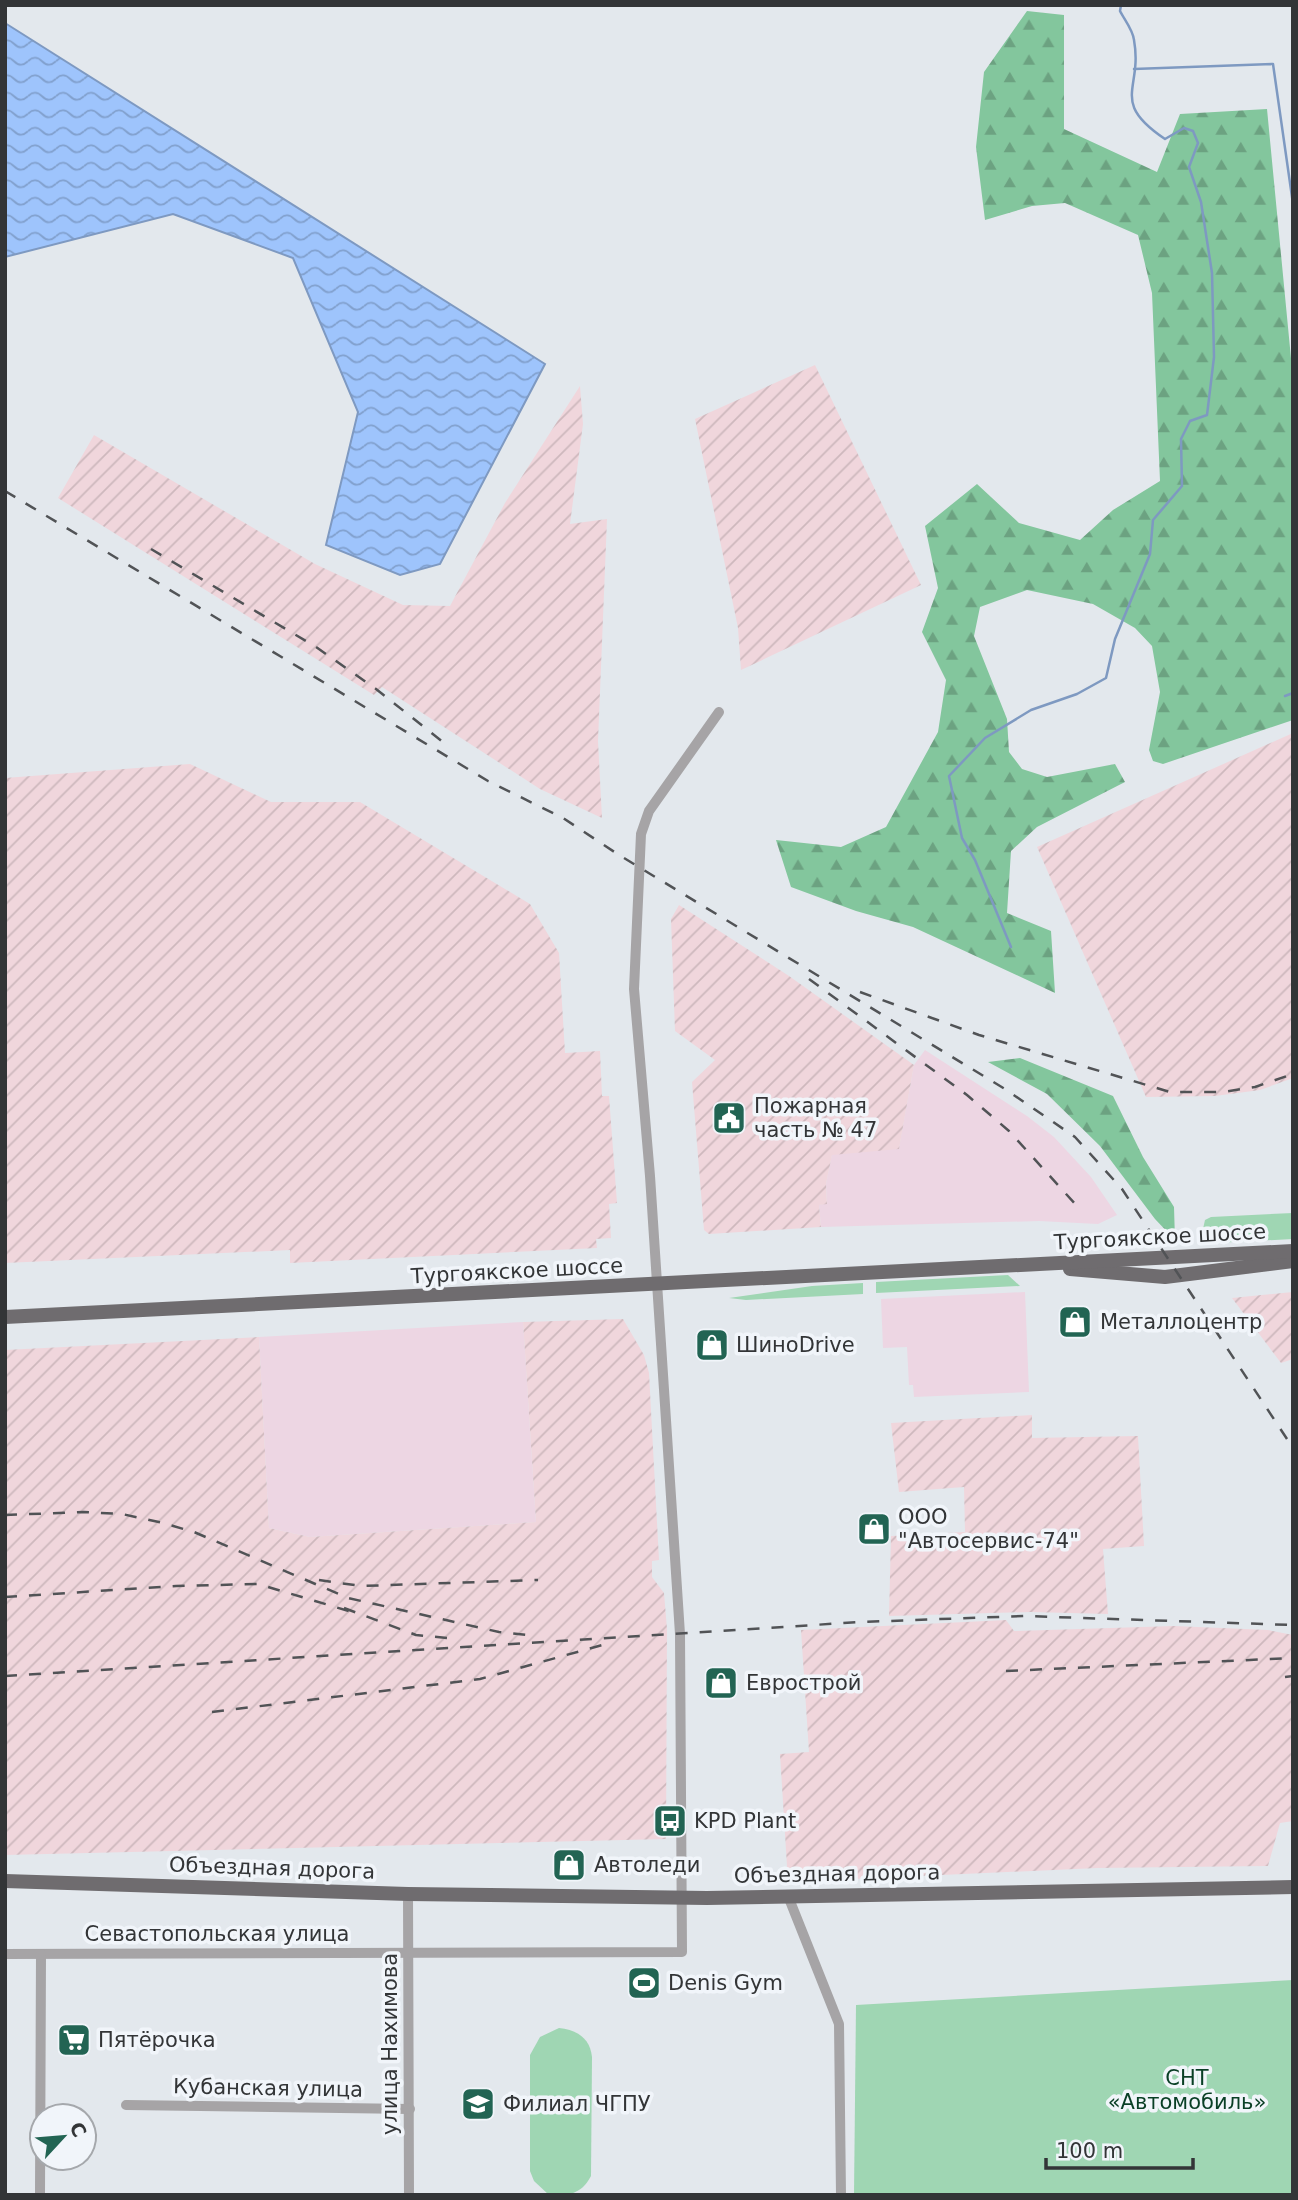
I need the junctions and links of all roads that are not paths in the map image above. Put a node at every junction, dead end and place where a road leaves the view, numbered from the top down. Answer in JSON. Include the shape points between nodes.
{"nodes":[{"id":1,"x":719,"y":712,"type":"dead end"},
{"id":2,"x":1293,"y":1251,"type":"edge"},
{"id":3,"x":1293,"y":1261,"type":"edge"},
{"id":4,"x":1030,"y":1266,"type":"junction"},
{"id":5,"x":657,"y":1286,"type":"junction"},
{"id":6,"x":5,"y":1317,"type":"edge"},
{"id":7,"x":5,"y":1881,"type":"edge"},
{"id":8,"x":1293,"y":1887,"type":"edge"},
{"id":9,"x":408,"y":1894,"type":"junction"},
{"id":10,"x":788,"y":1896,"type":"junction"},
{"id":11,"x":682,"y":1897,"type":"junction"},
{"id":12,"x":410,"y":1952,"type":"junction"},
{"id":13,"x":5,"y":1954,"type":"edge"},
{"id":14,"x":41,"y":1954,"type":"junction"},
{"id":15,"x":126,"y":2105,"type":"dead end"},
{"id":16,"x":410,"y":2109,"type":"junction"},
{"id":17,"x":40,"y":2195,"type":"edge"},
{"id":18,"x":409,"y":2195,"type":"edge"},
{"id":19,"x":841,"y":2195,"type":"edge"}],
"edges":[{"from":1,"to":5,"type":"street","via":[[649,811],[641,834],[634,989]]},
{"from":2,"to":4,"type":"main road","name":"Тургоякское шоссе"},
{"from":3,"to":4,"type":"main road","name":"Тургоякское шоссе","via":[[1165,1277]]},
{"from":4,"to":5,"type":"main road","name":"Тургоякское шоссе"},
{"from":5,"to":6,"type":"main road","name":"Тургоякское шоссе"},
{"from":5,"to":11,"type":"street","via":[[680,1634]]},
{"from":7,"to":9,"type":"main road","name":"Объездная дорога"},
{"from":8,"to":10,"type":"main road","name":"Объездная дорога"},
{"from":9,"to":11,"type":"main road","name":"Объездная дорога"},
{"from":9,"to":12,"type":"street","name":"улица Нахимова"},
{"from":10,"to":11,"type":"main road","name":"Объездная дорога"},
{"from":10,"to":19,"type":"street","via":[[839,2024]]},
{"from":11,"to":12,"type":"street","name":"Севастопольская улица","via":[[682,1952]]},
{"from":12,"to":14,"type":"street","name":"Севастопольская улица"},
{"from":12,"to":16,"type":"street","name":"улица Нахимова"},
{"from":13,"to":14,"type":"street","name":"Севастопольская улица"},
{"from":14,"to":17,"type":"street"},
{"from":15,"to":16,"type":"street","name":"Кубанская улица"},
{"from":16,"to":18,"type":"street","name":"улица Нахимова"}]}
